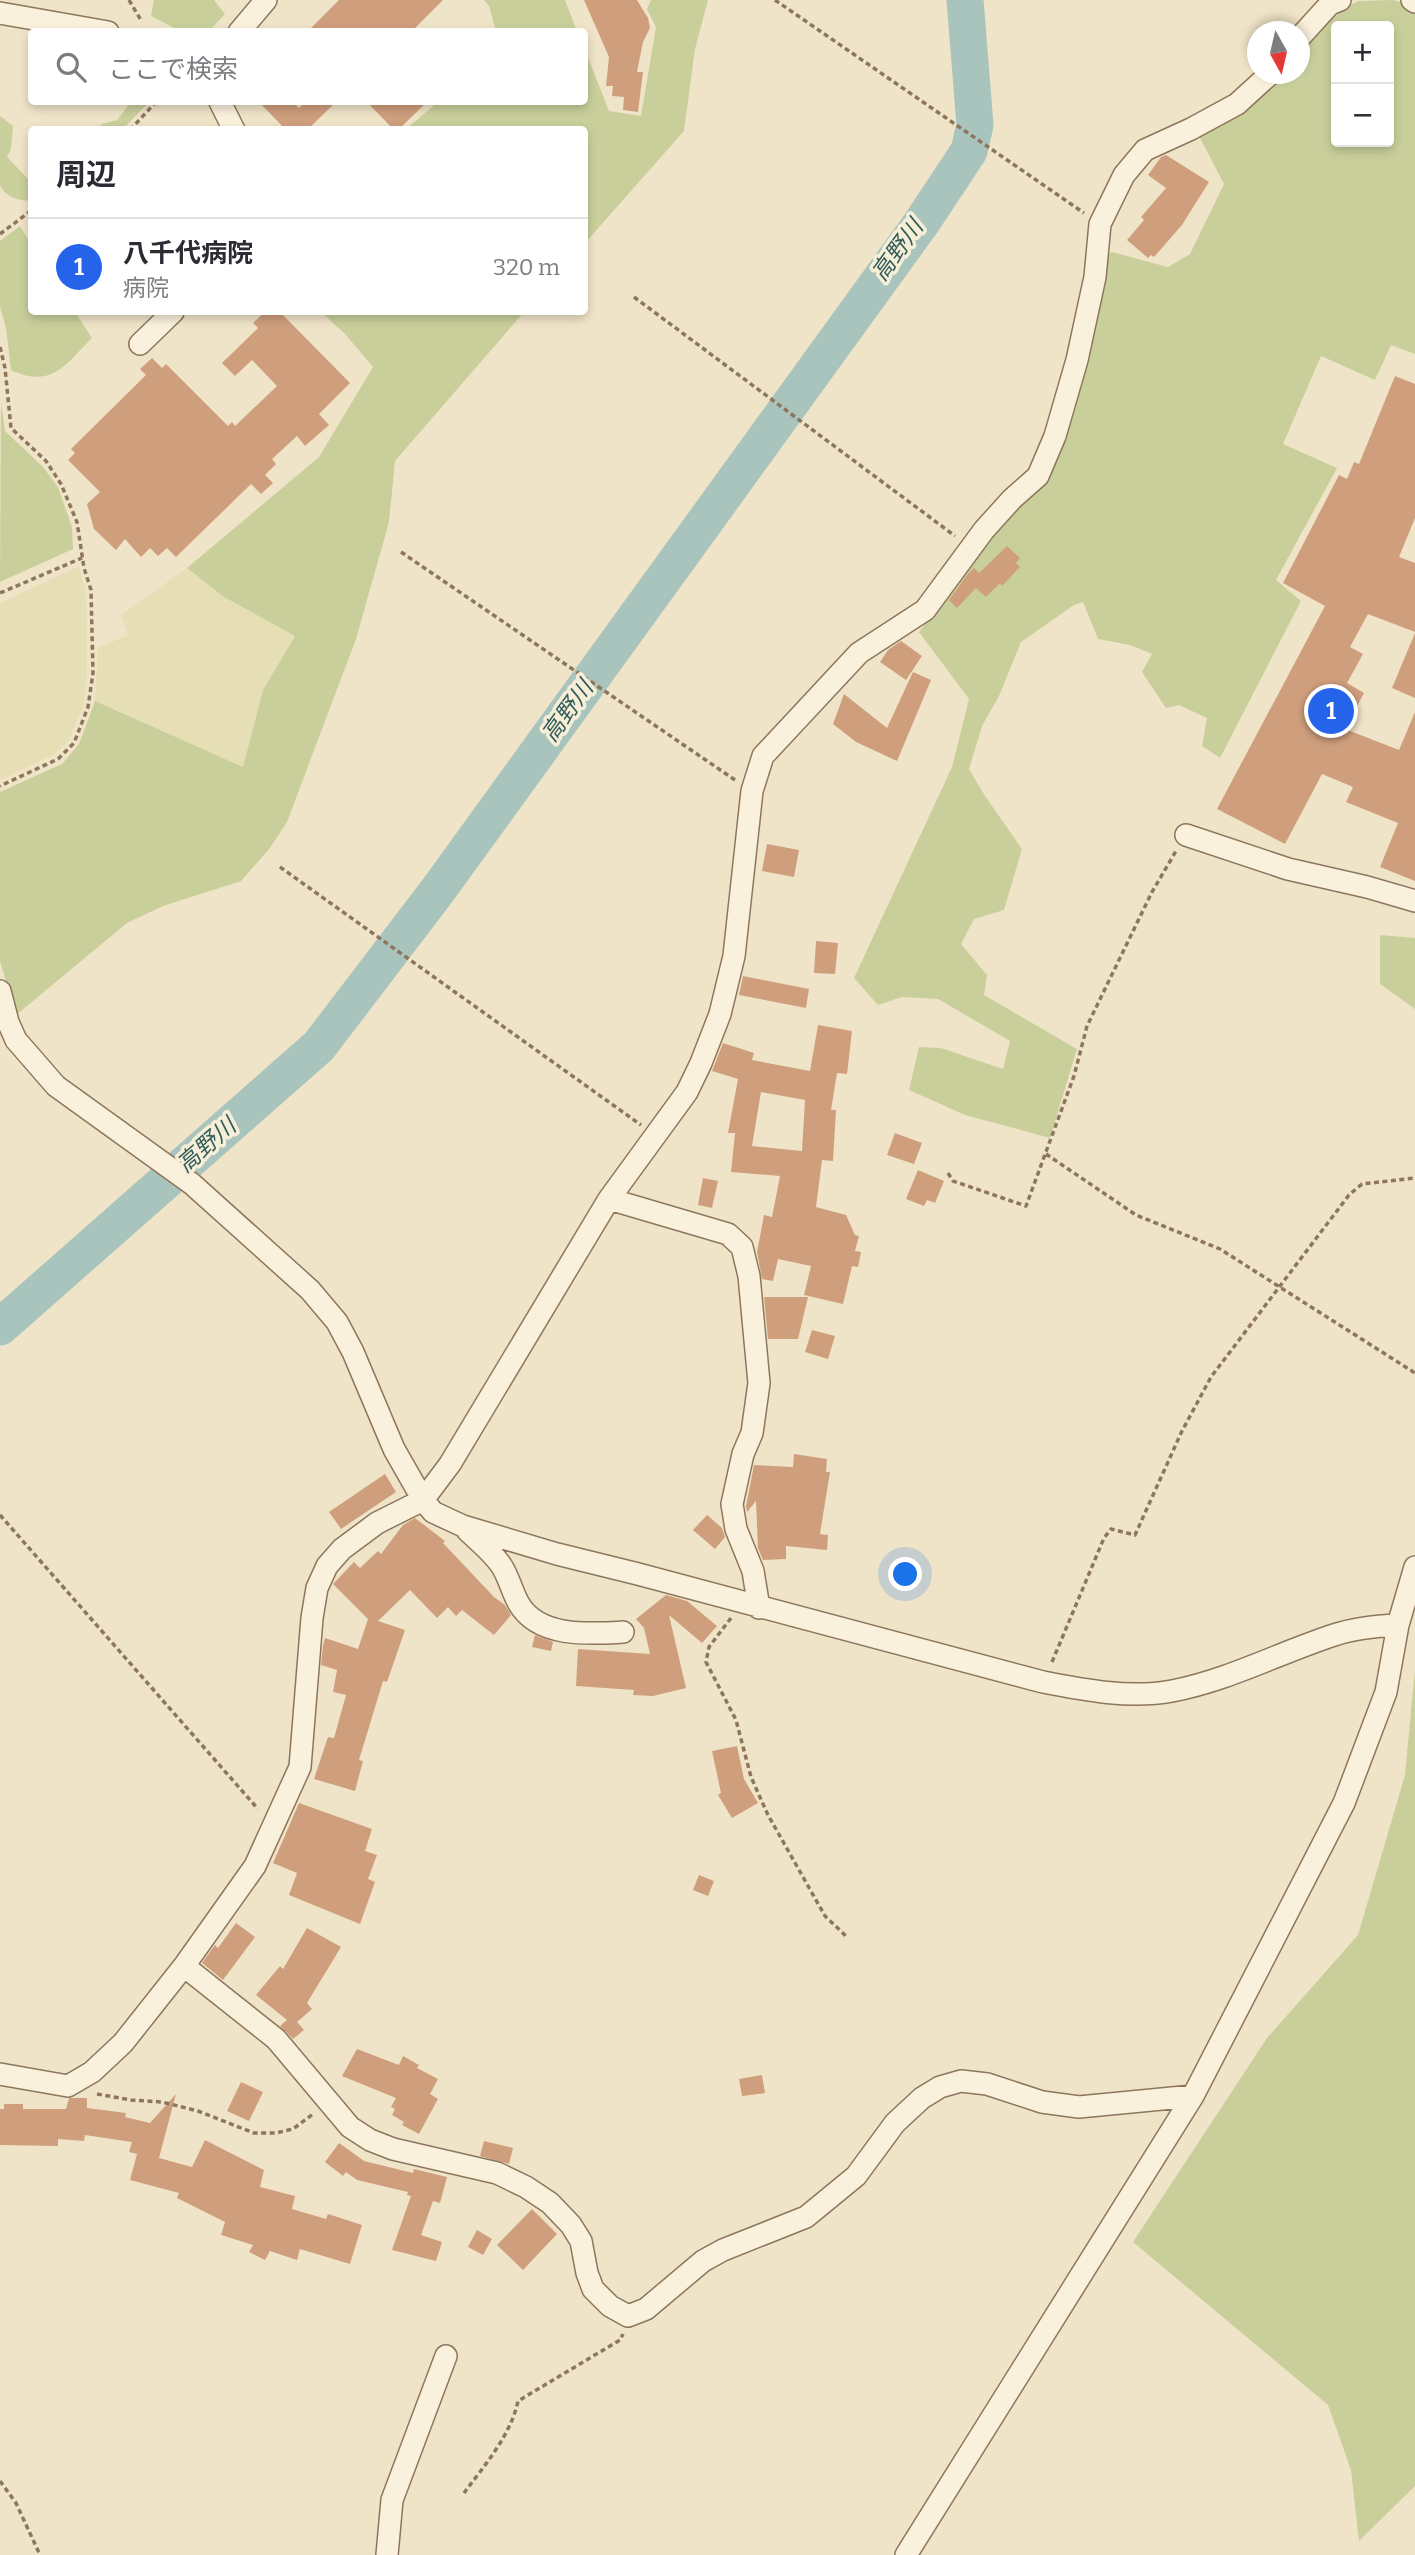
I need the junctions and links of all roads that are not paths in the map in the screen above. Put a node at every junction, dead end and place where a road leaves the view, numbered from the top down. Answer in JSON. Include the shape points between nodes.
{"nodes":[{"id":1,"x":266,"y":0,"type":"edge"},
{"id":2,"x":1340,"y":0,"type":"edge"},
{"id":3,"x":0,"y":13,"type":"edge"},
{"id":4,"x":1310,"y":26,"type":"edge"},
{"id":5,"x":85,"y":28,"type":"edge"},
{"id":6,"x":242,"y":28,"type":"edge"},
{"id":7,"x":1259,"y":84,"type":"edge"},
{"id":8,"x":222,"y":105,"type":"edge"},
{"id":9,"x":232,"y":126,"type":"edge"},
{"id":10,"x":170,"y":315,"type":"edge"},
{"id":11,"x":140,"y":344,"type":"dead end"},
{"id":12,"x":1186,"y":835,"type":"road end"},
{"id":13,"x":1415,"y":901,"type":"edge"},
{"id":14,"x":0,"y":991,"type":"edge"},
{"id":15,"x":609,"y":1199,"type":"junction"},
{"id":16,"x":424,"y":1500,"type":"junction"},
{"id":17,"x":463,"y":1526,"type":"junction"},
{"id":18,"x":1415,"y":1567,"type":"edge"},
{"id":19,"x":751,"y":1605,"type":"junction"},
{"id":20,"x":1398,"y":1625,"type":"junction"},
{"id":21,"x":623,"y":1632,"type":"dead end"},
{"id":22,"x":184,"y":1966,"type":"junction"},
{"id":23,"x":0,"y":2074,"type":"edge"},
{"id":24,"x":1193,"y":2096,"type":"junction"},
{"id":25,"x":446,"y":2356,"type":"dead end"},
{"id":26,"x":387,"y":2555,"type":"edge"},
{"id":27,"x":905,"y":2555,"type":"edge"}],
"edges":[{"from":1,"to":6,"type":"street"},
{"from":2,"to":4,"type":"street","via":[[1329,4]]},
{"from":3,"to":5,"type":"street"},
{"from":7,"to":15,"type":"street","via":[[1237,104],[1145,150],[1124,175],[1100,224],[1095,277],[1077,360],[1038,477],[1012,499],[925,610],[859,653],[764,756],[752,791],[733,956],[720,1014],[687,1092]]},
{"from":8,"to":9,"type":"street"},
{"from":10,"to":11,"type":"street"},
{"from":12,"to":13,"type":"street","via":[[1288,869]]},
{"from":14,"to":16,"type":"street","via":[[16,1041],[56,1086],[192,1184],[310,1290],[337,1322],[394,1449]]},
{"from":15,"to":16,"type":"street"},
{"from":15,"to":19,"type":"street","via":[[728,1234],[743,1247],[759,1382],[752,1433],[732,1504],[736,1529],[753,1571]]},
{"from":16,"to":17,"type":"street","via":[[433,1512]]},
{"from":16,"to":22,"type":"street","via":[[377,1523],[327,1566],[317,1588],[300,1767],[255,1866]]},
{"from":17,"to":19,"type":"street"},
{"from":17,"to":21,"type":"street","via":[[500,1564],[520,1607],[536,1619],[556,1630],[584,1635]]},
{"from":18,"to":20,"type":"street"},
{"from":19,"to":20,"type":"street","via":[[1102,1694],[1170,1692],[1246,1670],[1335,1635]]},
{"from":20,"to":24,"type":"street","via":[[1386,1692],[1344,1803]]},
{"from":22,"to":23,"type":"street","via":[[123,2043],[92,2072],[68,2086]]},
{"from":22,"to":24,"type":"street","via":[[276,2039],[350,2127],[370,2140],[498,2173],[550,2203],[581,2241],[593,2289],[628,2316],[646,2309],[703,2261],[806,2217],[856,2176],[895,2123],[940,2087],[961,2081],[987,2084],[1042,2102],[1079,2107]]},
{"from":24,"to":27,"type":"street"},
{"from":25,"to":26,"type":"street","via":[[392,2500]]}]}
